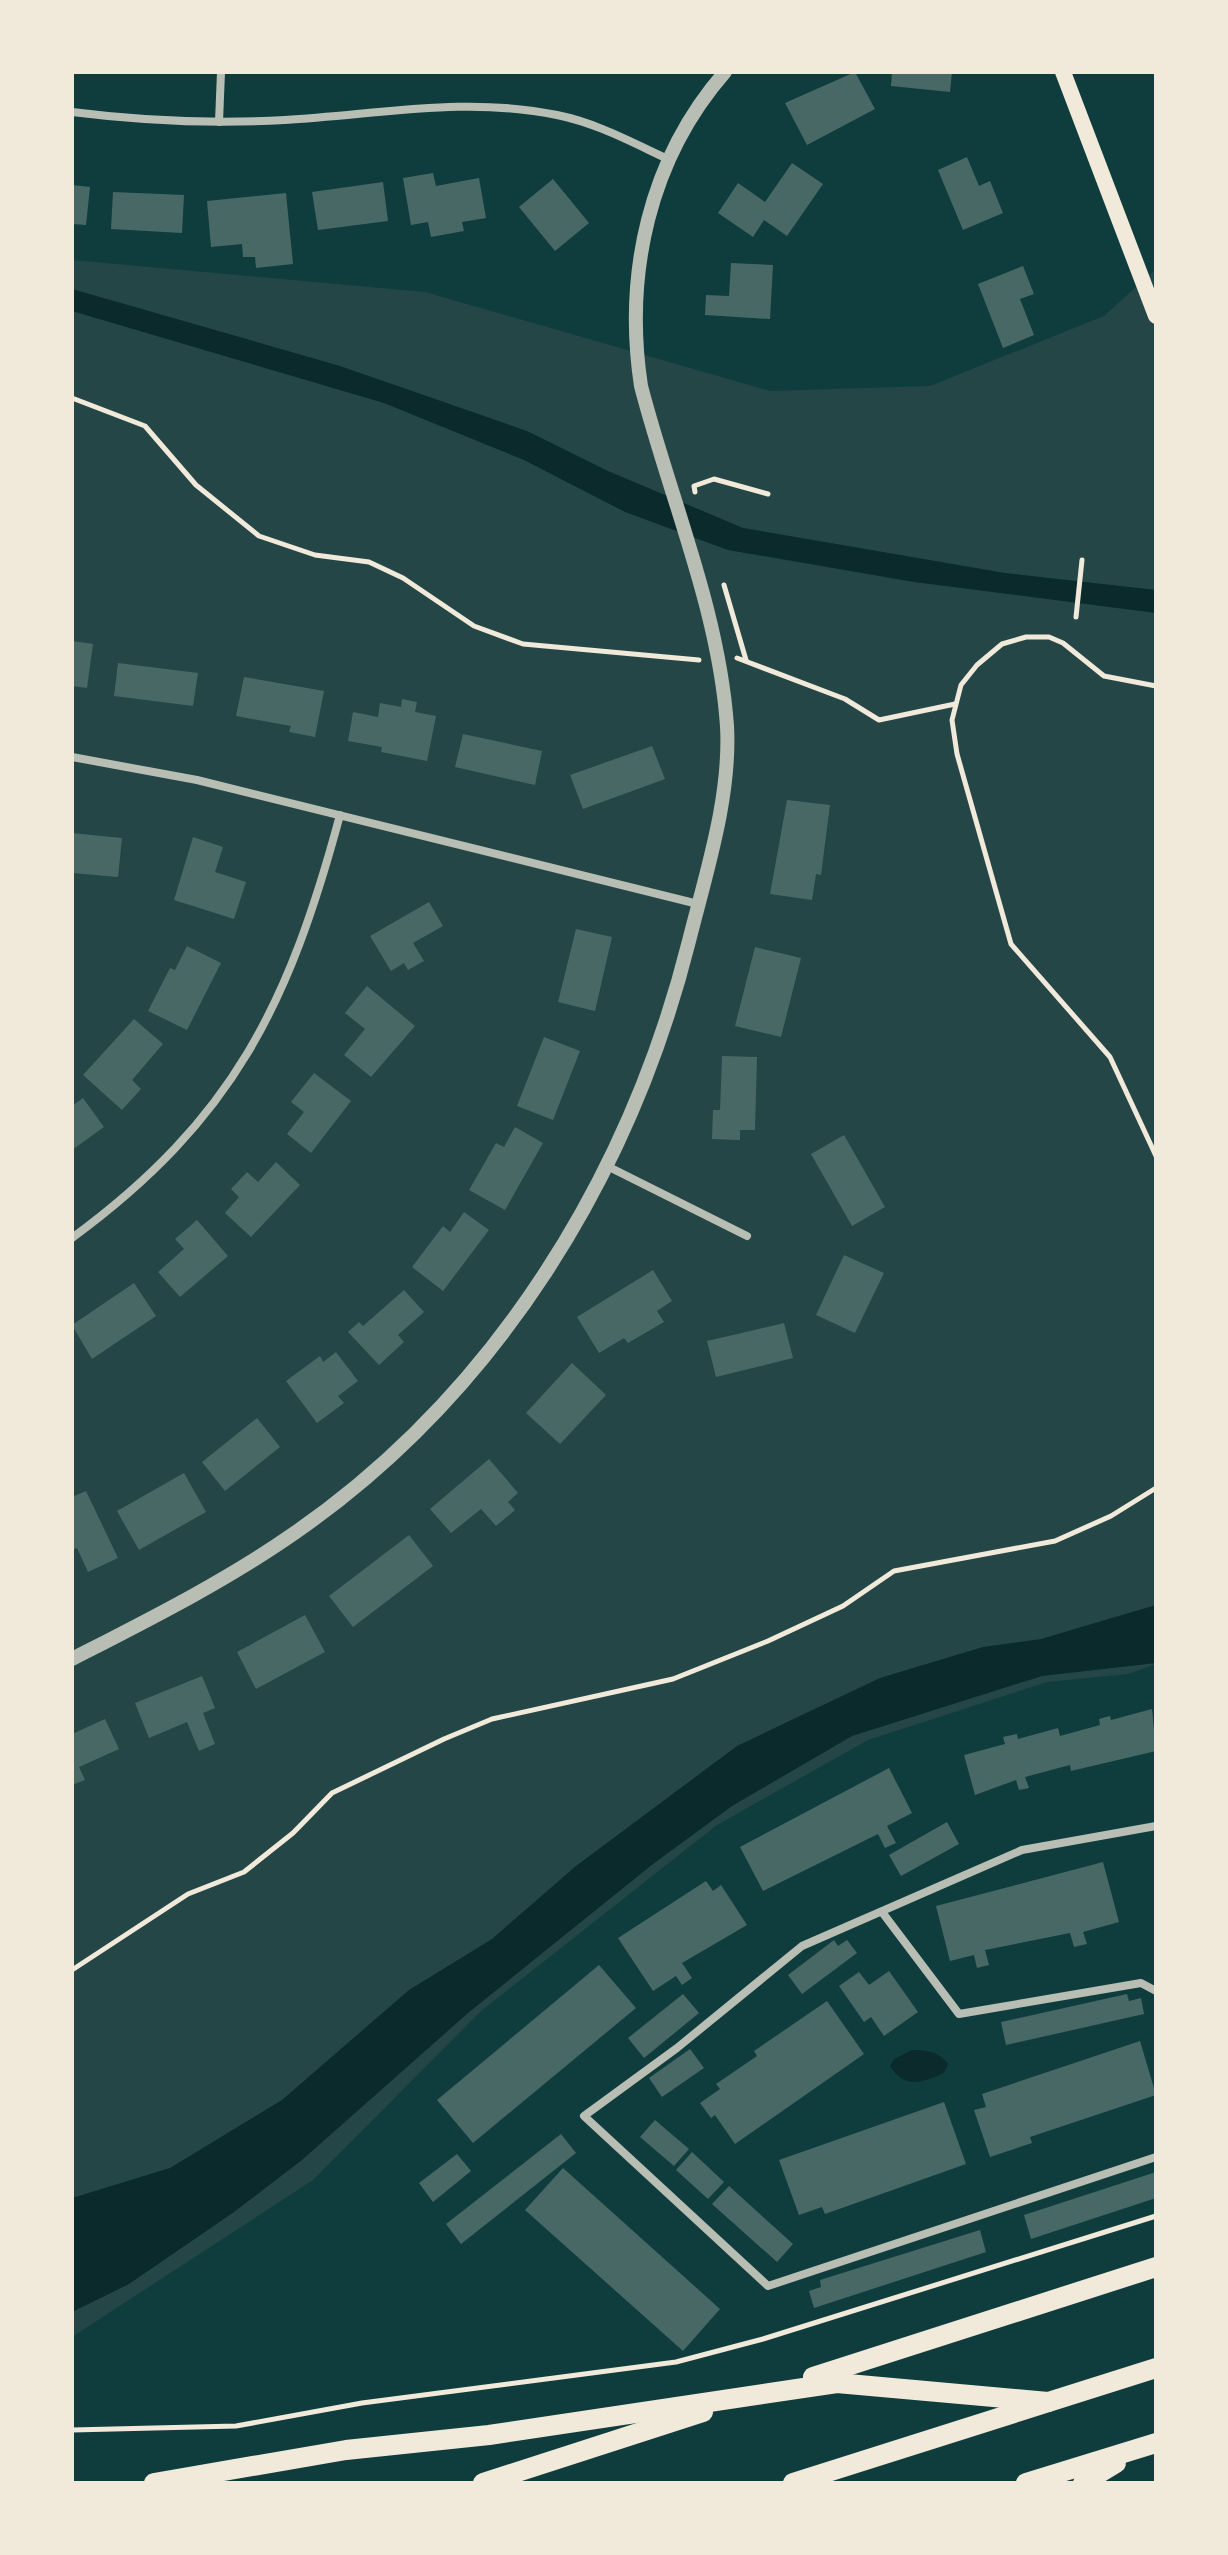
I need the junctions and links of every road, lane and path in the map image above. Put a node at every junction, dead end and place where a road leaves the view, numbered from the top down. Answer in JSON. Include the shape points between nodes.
{"nodes":[{"id":1,"x":221,"y":72,"type":"edge"},
{"id":2,"x":725,"y":72,"type":"edge"},
{"id":3,"x":1063,"y":72,"type":"edge"},
{"id":4,"x":72,"y":112,"type":"edge"},
{"id":5,"x":219,"y":122,"type":"junction"},
{"id":6,"x":670,"y":160,"type":"junction"},
{"id":7,"x":1156,"y":316,"type":"edge"},
{"id":8,"x":72,"y":398,"type":"edge"},
{"id":9,"x":768,"y":494,"type":"dead end"},
{"id":10,"x":698,"y":501,"type":"dead end"},
{"id":11,"x":1082,"y":560,"type":"dead end"},
{"id":12,"x":720,"y":574,"type":"dead end"},
{"id":13,"x":1076,"y":617,"type":"dead end"},
{"id":14,"x":719,"y":659,"type":"junction"},
{"id":15,"x":746,"y":661,"type":"junction"},
{"id":16,"x":1156,"y":686,"type":"edge"},
{"id":17,"x":955,"y":704,"type":"junction"},
{"id":18,"x":72,"y":757,"type":"edge"},
{"id":19,"x":340,"y":815,"type":"junction"},
{"id":20,"x":698,"y":904,"type":"junction"},
{"id":21,"x":1156,"y":1156,"type":"edge"},
{"id":22,"x":607,"y":1166,"type":"junction"},
{"id":23,"x":747,"y":1236,"type":"dead end"},
{"id":24,"x":72,"y":1238,"type":"edge"},
{"id":25,"x":1156,"y":1488,"type":"edge"},
{"id":26,"x":72,"y":1659,"type":"edge"},
{"id":27,"x":1156,"y":1826,"type":"edge"},
{"id":28,"x":882,"y":1912,"type":"junction"},
{"id":29,"x":72,"y":1970,"type":"edge"},
{"id":30,"x":1156,"y":1991,"type":"edge"},
{"id":31,"x":1156,"y":2157,"type":"edge"},
{"id":32,"x":1156,"y":2216,"type":"edge"},
{"id":33,"x":1156,"y":2267,"type":"edge"},
{"id":34,"x":1156,"y":2368,"type":"edge"},
{"id":35,"x":1048,"y":2402,"type":"junction"},
{"id":36,"x":72,"y":2430,"type":"edge"},
{"id":37,"x":1148,"y":2446,"type":"edge"},
{"id":38,"x":154,"y":2483,"type":"edge"},
{"id":39,"x":483,"y":2483,"type":"edge"},
{"id":40,"x":793,"y":2483,"type":"edge"},
{"id":41,"x":1026,"y":2483,"type":"edge"},
{"id":42,"x":1083,"y":2483,"type":"edge"}],
"edges":[{"from":1,"to":5,"type":"street"},
{"from":2,"to":6,"type":"street"},
{"from":3,"to":7,"type":"main road"},
{"from":4,"to":5,"type":"street"},
{"from":5,"to":6,"type":"street","via":[[455,104],[517,108],[600,128]]},
{"from":6,"to":14,"type":"street","via":[[652,202],[638,260],[635,349],[655,441]]},
{"from":8,"to":14,"type":"path","via":[[145,426],[196,485],[259,536],[315,555],[369,562],[403,578],[474,626],[523,644]]},
{"from":9,"to":10,"type":"path","via":[[714,479],[694,486]]},
{"from":11,"to":13,"type":"path"},
{"from":12,"to":15,"type":"path"},
{"from":14,"to":15,"type":"path"},
{"from":14,"to":20,"type":"street","via":[[727,730],[724,777]]},
{"from":15,"to":17,"type":"path","via":[[845,699],[879,720]]},
{"from":16,"to":17,"type":"path","via":[[1104,676],[1063,643],[1026,637],[1002,644],[977,665],[961,685]]},
{"from":17,"to":21,"type":"path","via":[[957,754],[1011,944],[1110,1057]]},
{"from":18,"to":19,"type":"street"},
{"from":19,"to":20,"type":"street"},
{"from":19,"to":24,"type":"street","via":[[314,911],[257,1040],[169,1157],[123,1201]]},
{"from":20,"to":22,"type":"street","via":[[646,1081]]},
{"from":22,"to":23,"type":"street"},
{"from":22,"to":26,"type":"street","via":[[588,1206],[522,1307],[432,1416],[378,1467],[240,1569]]},
{"from":25,"to":29,"type":"path","via":[[1055,1541],[894,1571],[843,1606],[673,1679],[492,1719],[444,1739],[332,1793],[244,1872],[188,1894]]},
{"from":27,"to":28,"type":"street","via":[[1022,1850]]},
{"from":28,"to":30,"type":"street","via":[[959,2014],[1141,1983]]},
{"from":28,"to":31,"type":"street","via":[[802,1946],[584,2116],[768,2286]]},
{"from":32,"to":36,"type":"path","via":[[676,2362],[377,2400],[236,2426]]},
{"from":33,"to":39,"type":"highway"},
{"from":34,"to":35,"type":"highway"},
{"from":35,"to":38,"type":"highway","via":[[837,2383],[489,2435],[346,2450]]},
{"from":35,"to":40,"type":"highway"},
{"from":37,"to":41,"type":"highway"},
{"from":37,"to":42,"type":"highway"}]}
